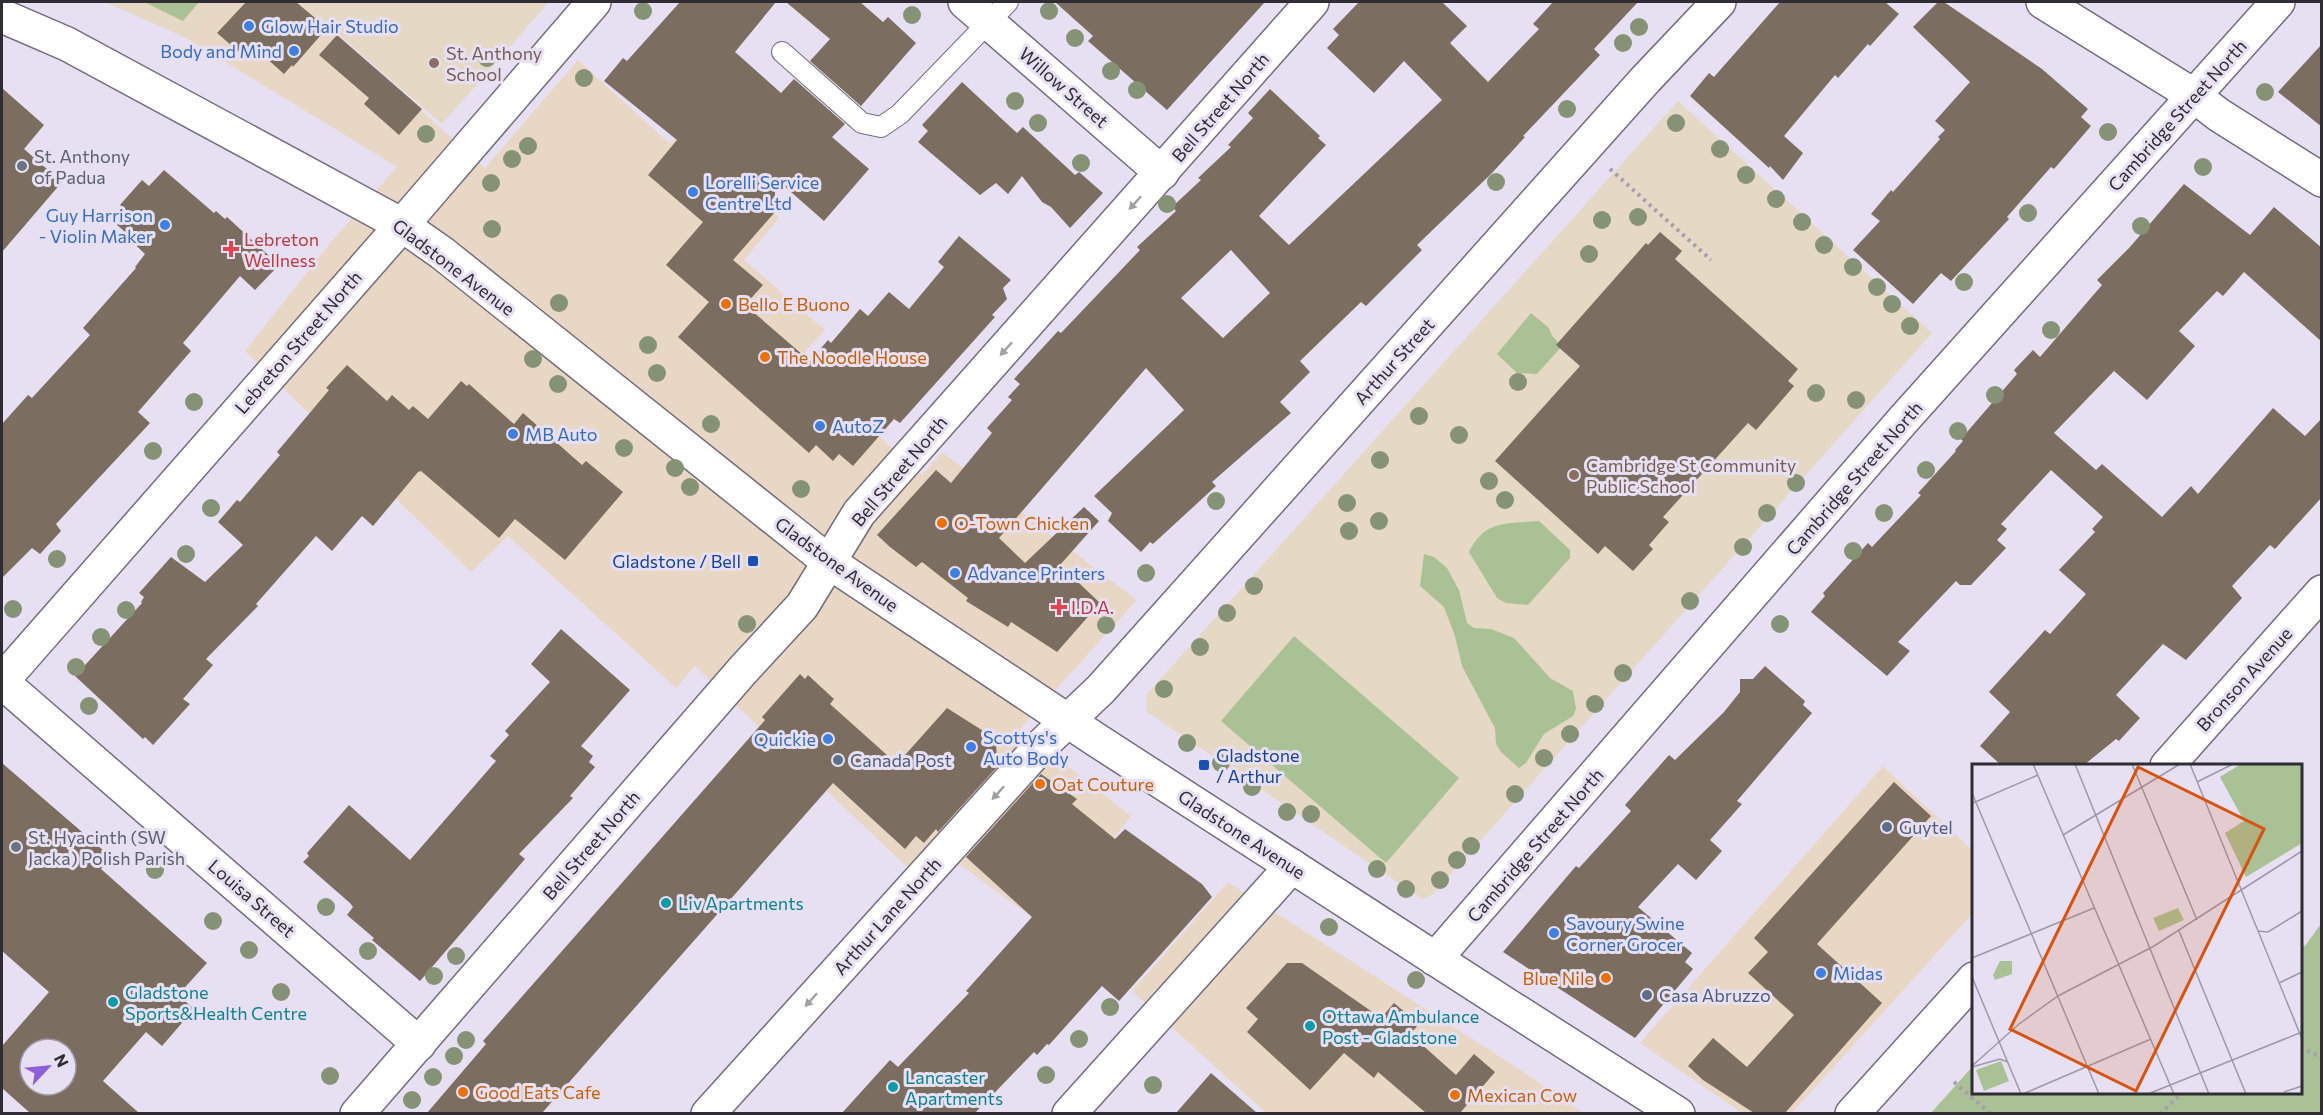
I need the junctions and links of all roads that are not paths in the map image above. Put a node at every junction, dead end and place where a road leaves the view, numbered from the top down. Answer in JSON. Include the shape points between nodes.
{"nodes":[{"id":1,"x":594,"y":2,"type":"edge"},
{"id":2,"x":1312,"y":2,"type":"edge"},
{"id":3,"x":1719,"y":2,"type":"edge"},
{"id":4,"x":2043,"y":2,"type":"edge"},
{"id":5,"x":2278,"y":2,"type":"edge"},
{"id":6,"x":987,"y":8,"type":"edge"},
{"id":7,"x":2,"y":16,"type":"edge"},
{"id":8,"x":782,"y":52,"type":"dead end"},
{"id":9,"x":2193,"y":95,"type":"junction"},
{"id":10,"x":1162,"y":173,"type":"junction"},
{"id":11,"x":2322,"y":180,"type":"edge"},
{"id":12,"x":402,"y":225,"type":"junction"},
{"id":13,"x":829,"y":562,"type":"junction"},
{"id":14,"x":2322,"y":592,"type":"edge"},
{"id":15,"x":2,"y":682,"type":"edge"},
{"id":16,"x":1068,"y":720,"type":"junction"},
{"id":17,"x":2167,"y":764,"type":"edge"},
{"id":18,"x":1292,"y":866,"type":"junction"},
{"id":19,"x":1435,"y":959,"type":"junction"},
{"id":20,"x":1972,"y":981,"type":"edge"},
{"id":21,"x":419,"y":1044,"type":"junction"},
{"id":22,"x":357,"y":1113,"type":"edge"},
{"id":23,"x":708,"y":1113,"type":"edge"},
{"id":24,"x":1069,"y":1113,"type":"edge"},
{"id":25,"x":1678,"y":1113,"type":"edge"},
{"id":26,"x":1852,"y":1113,"type":"edge"}],
"edges":[{"from":1,"to":12,"type":"street","name":"Lebreton Street North"},
{"from":2,"to":10,"type":"street","name":"Bell Street North"},
{"from":3,"to":16,"type":"street","name":"Arthur Street","via":[[1101,689]]},
{"from":4,"to":9,"type":"street"},
{"from":5,"to":9,"type":"street","name":"Cambridge Street North"},
{"from":6,"to":8,"type":"lane","via":[[900,114],[880,127],[862,123]]},
{"from":6,"to":10,"type":"street","name":"Willow Street"},
{"from":7,"to":12,"type":"street","name":"Gladstone Avenue","via":[[77,49]]},
{"from":9,"to":11,"type":"street"},
{"from":9,"to":19,"type":"street","name":"Cambridge Street North"},
{"from":10,"to":13,"type":"street","name":"Bell Street North","one_way":true,"via":[[859,513]]},
{"from":12,"to":13,"type":"street","name":"Gladstone Avenue"},
{"from":12,"to":15,"type":"street","name":"Lebreton Street North"},
{"from":13,"to":16,"type":"street","name":"Gladstone Avenue"},
{"from":13,"to":21,"type":"street","name":"Bell Street North","via":[[802,606]]},
{"from":14,"to":17,"type":"street","name":"Bronson Avenue"},
{"from":15,"to":21,"type":"street","name":"Louisa Street"},
{"from":16,"to":18,"type":"street","name":"Gladstone Avenue"},
{"from":16,"to":23,"type":"street","name":"Arthur Lane North","one_way":true},
{"from":18,"to":19,"type":"street","name":"Gladstone Avenue"},
{"from":18,"to":24,"type":"street"},
{"from":19,"to":25,"type":"street","name":"Gladstone Avenue"},
{"from":20,"to":26,"type":"street"},
{"from":21,"to":22,"type":"street","name":"Bell Street North"}]}
